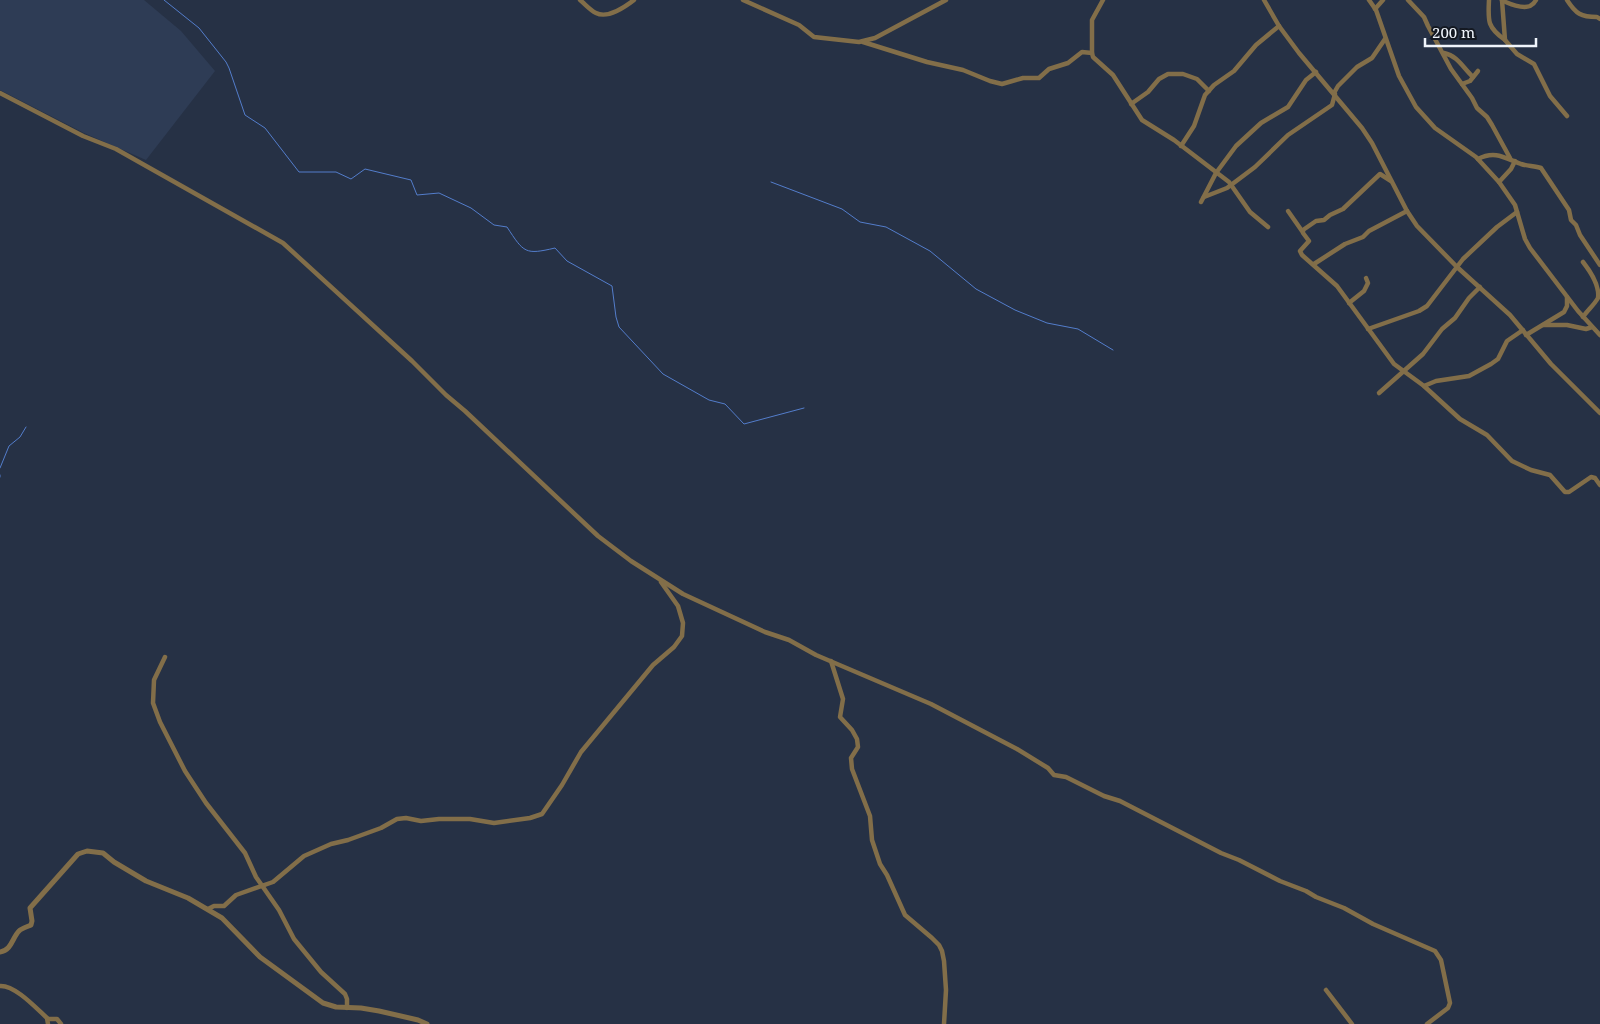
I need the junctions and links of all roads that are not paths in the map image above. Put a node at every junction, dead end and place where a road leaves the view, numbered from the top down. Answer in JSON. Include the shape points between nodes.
{"nodes":[{"id":1,"x":581,"y":0,"type":"edge"},
{"id":2,"x":634,"y":0,"type":"edge"},
{"id":3,"x":743,"y":0,"type":"edge"},
{"id":4,"x":946,"y":0,"type":"edge"},
{"id":5,"x":1103,"y":0,"type":"edge"},
{"id":6,"x":1264,"y":0,"type":"edge"},
{"id":7,"x":1369,"y":0,"type":"edge"},
{"id":8,"x":1382,"y":0,"type":"edge"},
{"id":9,"x":1408,"y":0,"type":"edge"},
{"id":10,"x":1489,"y":0,"type":"edge"},
{"id":11,"x":1502,"y":0,"type":"edge"},
{"id":12,"x":1536,"y":0,"type":"edge"},
{"id":13,"x":1567,"y":0,"type":"edge"},
{"id":14,"x":1375,"y":9,"type":"junction"},
{"id":15,"x":1600,"y":20,"type":"edge"},
{"id":16,"x":1279,"y":26,"type":"junction"},
{"id":17,"x":1385,"y":39,"type":"junction"},
{"id":18,"x":1505,"y":40,"type":"junction"},
{"id":19,"x":863,"y":42,"type":"junction"},
{"id":20,"x":1444,"y":53,"type":"junction"},
{"id":21,"x":1092,"y":54,"type":"junction"},
{"id":22,"x":1478,"y":71,"type":"dead end"},
{"id":23,"x":1316,"y":72,"type":"junction"},
{"id":24,"x":1473,"y":76,"type":"junction"},
{"id":25,"x":1462,"y":84,"type":"junction"},
{"id":26,"x":1209,"y":91,"type":"junction"},
{"id":27,"x":0,"y":93,"type":"edge"},
{"id":28,"x":1334,"y":94,"type":"junction"},
{"id":29,"x":1131,"y":104,"type":"junction"},
{"id":30,"x":1567,"y":116,"type":"dead end"},
{"id":31,"x":1181,"y":146,"type":"junction"},
{"id":32,"x":1478,"y":159,"type":"junction"},
{"id":33,"x":1513,"y":160,"type":"junction"},
{"id":34,"x":1216,"y":172,"type":"junction"},
{"id":35,"x":1391,"y":181,"type":"junction"},
{"id":36,"x":1499,"y":182,"type":"junction"},
{"id":37,"x":1232,"y":185,"type":"junction"},
{"id":38,"x":1288,"y":211,"type":"dead end"},
{"id":39,"x":1406,"y":211,"type":"junction"},
{"id":40,"x":1518,"y":212,"type":"junction"},
{"id":41,"x":1268,"y":227,"type":"dead end"},
{"id":42,"x":1302,"y":231,"type":"junction"},
{"id":43,"x":1582,"y":262,"type":"dead end"},
{"id":44,"x":1314,"y":264,"type":"junction"},
{"id":45,"x":1600,"y":265,"type":"edge"},
{"id":46,"x":1457,"y":267,"type":"junction"},
{"id":47,"x":1366,"y":278,"type":"dead end"},
{"id":48,"x":1480,"y":287,"type":"junction"},
{"id":49,"x":1600,"y":294,"type":"edge"},
{"id":50,"x":1567,"y":296,"type":"junction"},
{"id":51,"x":1349,"y":303,"type":"junction"},
{"id":52,"x":1583,"y":317,"type":"junction"},
{"id":53,"x":1543,"y":324,"type":"junction"},
{"id":54,"x":1592,"y":327,"type":"junction"},
{"id":55,"x":1368,"y":329,"type":"junction"},
{"id":56,"x":1523,"y":330,"type":"junction"},
{"id":57,"x":1600,"y":333,"type":"edge"},
{"id":58,"x":1526,"y":335,"type":"junction"},
{"id":59,"x":1405,"y":370,"type":"junction"},
{"id":60,"x":1424,"y":386,"type":"junction"},
{"id":61,"x":1379,"y":393,"type":"dead end"},
{"id":62,"x":1600,"y":413,"type":"edge"},
{"id":63,"x":1600,"y":485,"type":"edge"},
{"id":64,"x":658,"y":579,"type":"junction"},
{"id":65,"x":165,"y":657,"type":"dead end"},
{"id":66,"x":831,"y":661,"type":"junction"},
{"id":67,"x":263,"y":886,"type":"junction"},
{"id":68,"x":208,"y":909,"type":"junction"},
{"id":69,"x":0,"y":952,"type":"edge"},
{"id":70,"x":0,"y":986,"type":"edge"},
{"id":71,"x":1326,"y":990,"type":"dead end"},
{"id":72,"x":347,"y":1008,"type":"junction"},
{"id":73,"x":48,"y":1022,"type":"edge"},
{"id":74,"x":61,"y":1024,"type":"edge"},
{"id":75,"x":427,"y":1024,"type":"edge"},
{"id":76,"x":944,"y":1024,"type":"edge"},
{"id":77,"x":1352,"y":1024,"type":"edge"},
{"id":78,"x":1427,"y":1024,"type":"edge"}],
"edges":[{"from":1,"to":2,"type":"street","via":[[601,15],[611,14]]},
{"from":3,"to":19,"type":"street","via":[[799,25],[814,37]]},
{"from":4,"to":19,"type":"street"},
{"from":5,"to":21,"type":"street","via":[[1092,20]]},
{"from":6,"to":16,"type":"street"},
{"from":7,"to":14,"type":"street"},
{"from":8,"to":14,"type":"street"},
{"from":9,"to":20,"type":"street","via":[[1421,12]]},
{"from":10,"to":18,"type":"street","via":[[1490,26]]},
{"from":11,"to":12,"type":"street","via":[[1529,6]]},
{"from":11,"to":18,"type":"street"},
{"from":13,"to":15,"type":"street","via":[[1573,10]]},
{"from":14,"to":17,"type":"street"},
{"from":16,"to":23,"type":"street"},
{"from":16,"to":26,"type":"street"},
{"from":17,"to":28,"type":"street","via":[[1372,58],[1357,67]]},
{"from":17,"to":32,"type":"street","via":[[1399,76],[1416,107],[1435,128]]},
{"from":18,"to":30,"type":"street","via":[[1517,54],[1534,64],[1550,96]]},
{"from":19,"to":21,"type":"street","via":[[1002,84],[1023,78],[1039,78],[1082,52]]},
{"from":20,"to":24,"type":"street","via":[[1457,59]]},
{"from":20,"to":25,"type":"street"},
{"from":21,"to":29,"type":"street","via":[[1113,75]]},
{"from":22,"to":24,"type":"street"},
{"from":23,"to":28,"type":"street"},
{"from":23,"to":34,"type":"street","via":[[1306,80],[1288,107],[1261,122]]},
{"from":24,"to":25,"type":"street"},
{"from":25,"to":33,"type":"street"},
{"from":26,"to":29,"type":"street","via":[[1197,78],[1168,74],[1159,78],[1148,92]]},
{"from":26,"to":31,"type":"street"},
{"from":27,"to":64,"type":"street","via":[[83,136],[116,149],[283,243],[591,530]]},
{"from":28,"to":35,"type":"street","via":[[1367,136]]},
{"from":28,"to":37,"type":"street","via":[[1330,106],[1288,135]]},
{"from":29,"to":31,"type":"street","via":[[1147,125]]},
{"from":31,"to":34,"type":"street"},
{"from":32,"to":33,"type":"street","via":[[1491,154]]},
{"from":32,"to":36,"type":"street"},
{"from":33,"to":36,"type":"street","via":[[1511,168]]},
{"from":33,"to":45,"type":"street","via":[[1542,169]]},
{"from":34,"to":37,"type":"street"},
{"from":34,"to":37,"type":"street","via":[[1202,200]]},
{"from":35,"to":39,"type":"street"},
{"from":35,"to":42,"type":"street","via":[[1380,174],[1342,210]]},
{"from":36,"to":40,"type":"street"},
{"from":37,"to":41,"type":"street","via":[[1250,212]]},
{"from":38,"to":42,"type":"street"},
{"from":39,"to":44,"type":"street"},
{"from":39,"to":46,"type":"street"},
{"from":40,"to":46,"type":"street","via":[[1497,226]]},
{"from":40,"to":50,"type":"street","via":[[1527,242]]},
{"from":42,"to":44,"type":"street","via":[[1309,241],[1300,253]]},
{"from":43,"to":49,"type":"street","via":[[1596,280]]},
{"from":44,"to":51,"type":"street"},
{"from":46,"to":48,"type":"street"},
{"from":46,"to":55,"type":"street","via":[[1427,306]]},
{"from":47,"to":51,"type":"street","via":[[1368,284],[1365,289]]},
{"from":48,"to":56,"type":"street"},
{"from":48,"to":59,"type":"street"},
{"from":49,"to":52,"type":"street"},
{"from":50,"to":52,"type":"street"},
{"from":50,"to":53,"type":"street","via":[[1564,312]]},
{"from":51,"to":55,"type":"street"},
{"from":52,"to":54,"type":"street"},
{"from":53,"to":54,"type":"street"},
{"from":53,"to":58,"type":"street"},
{"from":54,"to":57,"type":"street"},
{"from":55,"to":59,"type":"street","via":[[1389,358]]},
{"from":56,"to":58,"type":"street"},
{"from":56,"to":60,"type":"street","via":[[1507,342],[1498,358],[1471,375]]},
{"from":58,"to":62,"type":"street"},
{"from":59,"to":60,"type":"street"},
{"from":59,"to":61,"type":"street"},
{"from":60,"to":63,"type":"street","via":[[1460,419],[1487,435],[1512,461],[1548,474],[1565,492],[1591,477]]},
{"from":64,"to":66,"type":"street","via":[[697,601]]},
{"from":64,"to":67,"type":"street","via":[[678,606],[683,623],[682,636],[674,648],[652,665],[581,752],[542,814],[494,823],[470,819],[421,822],[397,819],[304,856],[273,882]]},
{"from":65,"to":67,"type":"street","via":[[153,688],[157,715],[184,771],[245,853]]},
{"from":66,"to":76,"type":"street","via":[[843,699],[840,717],[857,739],[858,747],[851,758],[852,769],[870,816],[878,860],[905,915],[942,951],[946,982]]},
{"from":66,"to":78,"type":"street","via":[[945,711],[1022,752],[1054,775],[1064,776],[1120,801],[1221,854],[1435,951],[1441,960],[1450,1004]]},
{"from":67,"to":68,"type":"street","via":[[236,894],[224,906]]},
{"from":67,"to":72,"type":"street","via":[[297,943],[345,994]]},
{"from":68,"to":69,"type":"street","via":[[146,881],[104,853],[86,851],[75,856],[30,908],[31,925],[20,930],[9,948]]},
{"from":68,"to":72,"type":"street","via":[[260,957],[317,999],[329,1006]]},
{"from":70,"to":73,"type":"street","via":[[8,986]]},
{"from":71,"to":77,"type":"street"},
{"from":72,"to":75,"type":"street","via":[[378,1011]]},
{"from":73,"to":74,"type":"street","via":[[57,1019]]}]}
